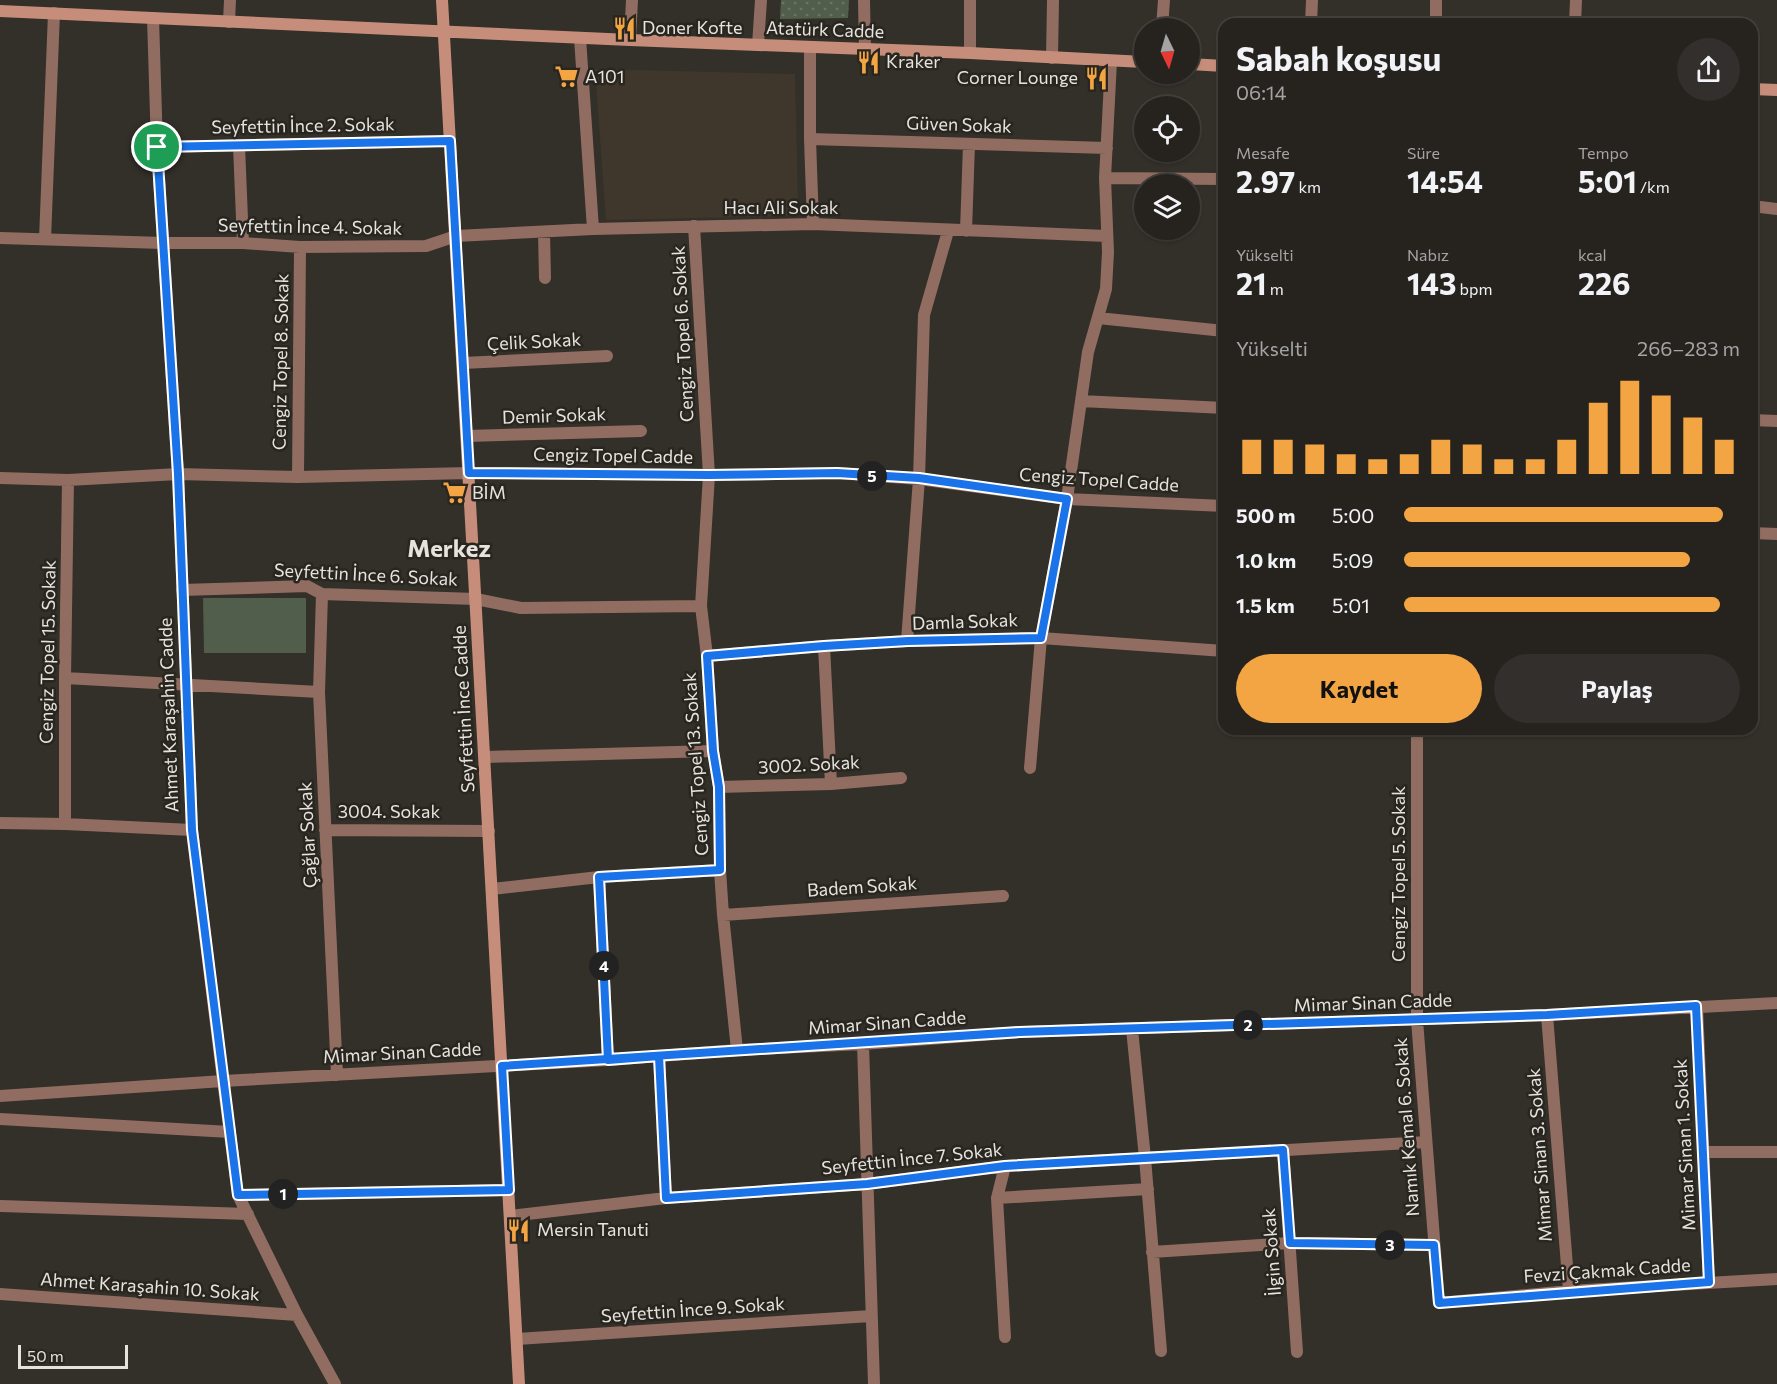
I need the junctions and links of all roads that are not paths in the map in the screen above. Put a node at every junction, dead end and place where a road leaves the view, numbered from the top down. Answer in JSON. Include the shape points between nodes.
{"nodes":[{"id":1,"x":230,"y":0,"type":"edge"},
{"id":2,"x":442,"y":0,"type":"edge"},
{"id":3,"x":632,"y":0,"type":"edge"},
{"id":4,"x":760,"y":0,"type":"edge"},
{"id":5,"x":864,"y":0,"type":"edge"},
{"id":6,"x":970,"y":0,"type":"edge"},
{"id":7,"x":1053,"y":0,"type":"edge"},
{"id":8,"x":1164,"y":0,"type":"edge"},
{"id":9,"x":1312,"y":0,"type":"edge"},
{"id":10,"x":1436,"y":0,"type":"edge"},
{"id":11,"x":1576,"y":0,"type":"edge"},
{"id":12,"x":0,"y":11,"type":"edge"},
{"id":13,"x":54,"y":13,"type":"junction"},
{"id":14,"x":153,"y":18,"type":"junction"},
{"id":15,"x":1163,"y":18,"type":"edge"},
{"id":16,"x":1311,"y":18,"type":"edge"},
{"id":17,"x":1436,"y":18,"type":"edge"},
{"id":18,"x":1575,"y":18,"type":"edge"},
{"id":19,"x":229,"y":22,"type":"junction"},
{"id":20,"x":444,"y":32,"type":"junction"},
{"id":21,"x":580,"y":38,"type":"junction"},
{"id":22,"x":630,"y":40,"type":"junction"},
{"id":23,"x":758,"y":45,"type":"junction"},
{"id":24,"x":810,"y":48,"type":"junction"},
{"id":25,"x":865,"y":50,"type":"junction"},
{"id":26,"x":970,"y":53,"type":"junction"},
{"id":27,"x":1052,"y":58,"type":"junction"},
{"id":28,"x":1111,"y":61,"type":"junction"},
{"id":29,"x":1134,"y":62,"type":"edge"},
{"id":30,"x":1200,"y":65,"type":"edge"},
{"id":31,"x":1218,"y":66,"type":"edge"},
{"id":32,"x":1758,"y":89,"type":"edge"},
{"id":33,"x":1777,"y":90,"type":"edge"},
{"id":34,"x":810,"y":139,"type":"junction"},
{"id":35,"x":450,"y":141,"type":"junction"},
{"id":36,"x":969,"y":144,"type":"junction"},
{"id":37,"x":239,"y":146,"type":"junction"},
{"id":38,"x":157,"y":147,"type":"junction"},
{"id":39,"x":1107,"y":148,"type":"junction"},
{"id":40,"x":1105,"y":178,"type":"junction"},
{"id":41,"x":1218,"y":179,"type":"edge"},
{"id":42,"x":1758,"y":207,"type":"edge"},
{"id":43,"x":1777,"y":209,"type":"edge"},
{"id":44,"x":813,"y":224,"type":"junction"},
{"id":45,"x":694,"y":226,"type":"junction"},
{"id":46,"x":593,"y":230,"type":"junction"},
{"id":47,"x":948,"y":231,"type":"junction"},
{"id":48,"x":966,"y":231,"type":"junction"},
{"id":49,"x":544,"y":232,"type":"junction"},
{"id":50,"x":456,"y":236,"type":"junction"},
{"id":51,"x":1107,"y":237,"type":"junction"},
{"id":52,"x":0,"y":238,"type":"edge"},
{"id":53,"x":45,"y":239,"type":"junction"},
{"id":54,"x":163,"y":243,"type":"junction"},
{"id":55,"x":243,"y":243,"type":"junction"},
{"id":56,"x":300,"y":248,"type":"junction"},
{"id":57,"x":544,"y":278,"type":"dead end"},
{"id":58,"x":1098,"y":318,"type":"junction"},
{"id":59,"x":1218,"y":330,"type":"edge"},
{"id":60,"x":608,"y":357,"type":"dead end"},
{"id":61,"x":463,"y":363,"type":"junction"},
{"id":62,"x":1081,"y":401,"type":"junction"},
{"id":63,"x":1218,"y":408,"type":"edge"},
{"id":64,"x":1758,"y":420,"type":"edge"},
{"id":65,"x":1777,"y":421,"type":"edge"},
{"id":66,"x":641,"y":431,"type":"dead end"},
{"id":67,"x":467,"y":436,"type":"junction"},
{"id":68,"x":469,"y":473,"type":"junction"},
{"id":69,"x":178,"y":474,"type":"junction"},
{"id":70,"x":709,"y":475,"type":"junction"},
{"id":71,"x":298,"y":477,"type":"junction"},
{"id":72,"x":0,"y":478,"type":"edge"},
{"id":73,"x":919,"y":478,"type":"junction"},
{"id":74,"x":68,"y":480,"type":"junction"},
{"id":75,"x":1067,"y":499,"type":"junction"},
{"id":76,"x":1218,"y":506,"type":"edge"},
{"id":77,"x":1758,"y":532,"type":"edge"},
{"id":78,"x":1777,"y":534,"type":"edge"},
{"id":79,"x":182,"y":590,"type":"junction"},
{"id":80,"x":322,"y":594,"type":"junction"},
{"id":81,"x":476,"y":599,"type":"junction"},
{"id":82,"x":702,"y":606,"type":"junction"},
{"id":83,"x":1041,"y":638,"type":"junction"},
{"id":84,"x":908,"y":641,"type":"junction"},
{"id":85,"x":824,"y":646,"type":"junction"},
{"id":86,"x":1218,"y":651,"type":"edge"},
{"id":87,"x":707,"y":656,"type":"junction"},
{"id":88,"x":65,"y":678,"type":"junction"},
{"id":89,"x":187,"y":685,"type":"junction"},
{"id":90,"x":319,"y":692,"type":"junction"},
{"id":91,"x":1417,"y":735,"type":"edge"},
{"id":92,"x":713,"y":751,"type":"junction"},
{"id":93,"x":484,"y":757,"type":"junction"},
{"id":94,"x":1030,"y":768,"type":"dead end"},
{"id":95,"x":901,"y":778,"type":"dead end"},
{"id":96,"x":831,"y":784,"type":"junction"},
{"id":97,"x":719,"y":787,"type":"junction"},
{"id":98,"x":0,"y":823,"type":"edge"},
{"id":99,"x":65,"y":824,"type":"junction"},
{"id":100,"x":192,"y":830,"type":"junction"},
{"id":101,"x":326,"y":830,"type":"junction"},
{"id":102,"x":489,"y":831,"type":"junction"},
{"id":103,"x":720,"y":870,"type":"junction"},
{"id":104,"x":599,"y":877,"type":"junction"},
{"id":105,"x":492,"y":889,"type":"junction"},
{"id":106,"x":1003,"y":896,"type":"dead end"},
{"id":107,"x":723,"y":915,"type":"junction"},
{"id":108,"x":1777,"y":1003,"type":"edge"},
{"id":109,"x":1696,"y":1006,"type":"junction"},
{"id":110,"x":1547,"y":1015,"type":"junction"},
{"id":111,"x":1417,"y":1020,"type":"junction"},
{"id":112,"x":1132,"y":1029,"type":"junction"},
{"id":113,"x":863,"y":1044,"type":"junction"},
{"id":114,"x":736,"y":1050,"type":"junction"},
{"id":115,"x":659,"y":1056,"type":"junction"},
{"id":116,"x":608,"y":1060,"type":"junction"},
{"id":117,"x":502,"y":1066,"type":"junction"},
{"id":118,"x":337,"y":1075,"type":"junction"},
{"id":119,"x":223,"y":1081,"type":"junction"},
{"id":120,"x":0,"y":1096,"type":"edge"},
{"id":121,"x":0,"y":1119,"type":"edge"},
{"id":122,"x":230,"y":1132,"type":"junction"},
{"id":123,"x":1426,"y":1142,"type":"junction"},
{"id":124,"x":1283,"y":1150,"type":"junction"},
{"id":125,"x":1703,"y":1152,"type":"junction"},
{"id":126,"x":1777,"y":1152,"type":"edge"},
{"id":127,"x":1145,"y":1158,"type":"junction"},
{"id":128,"x":1005,"y":1166,"type":"junction"},
{"id":129,"x":867,"y":1184,"type":"junction"},
{"id":130,"x":509,"y":1190,"type":"junction"},
{"id":131,"x":1148,"y":1190,"type":"junction"},
{"id":132,"x":238,"y":1195,"type":"junction"},
{"id":133,"x":666,"y":1198,"type":"junction"},
{"id":134,"x":997,"y":1198,"type":"junction"},
{"id":135,"x":0,"y":1206,"type":"edge"},
{"id":136,"x":248,"y":1214,"type":"junction"},
{"id":137,"x":510,"y":1216,"type":"junction"},
{"id":138,"x":1290,"y":1243,"type":"junction"},
{"id":139,"x":1434,"y":1245,"type":"junction"},
{"id":140,"x":1152,"y":1252,"type":"junction"},
{"id":141,"x":1777,"y":1279,"type":"edge"},
{"id":142,"x":1709,"y":1282,"type":"junction"},
{"id":143,"x":1569,"y":1291,"type":"junction"},
{"id":144,"x":0,"y":1294,"type":"edge"},
{"id":145,"x":1439,"y":1303,"type":"joint"},
{"id":146,"x":297,"y":1315,"type":"junction"},
{"id":147,"x":871,"y":1316,"type":"junction"},
{"id":148,"x":1005,"y":1337,"type":"dead end"},
{"id":149,"x":517,"y":1339,"type":"junction"},
{"id":150,"x":1161,"y":1351,"type":"dead end"},
{"id":151,"x":1297,"y":1352,"type":"dead end"},
{"id":152,"x":335,"y":1384,"type":"edge"},
{"id":153,"x":519,"y":1384,"type":"edge"},
{"id":154,"x":874,"y":1384,"type":"edge"}],
"edges":[{"from":1,"to":19,"type":"street"},
{"from":2,"to":20,"type":"main road","name":"Seyfettin İnce Cadde"},
{"from":3,"to":22,"type":"street"},
{"from":4,"to":23,"type":"street"},
{"from":5,"to":25,"type":"street"},
{"from":6,"to":26,"type":"street"},
{"from":7,"to":27,"type":"street"},
{"from":8,"to":15,"type":"street"},
{"from":9,"to":16,"type":"street"},
{"from":10,"to":17,"type":"street"},
{"from":11,"to":18,"type":"street"},
{"from":12,"to":13,"type":"main road","name":"Atatürk Cadde"},
{"from":13,"to":14,"type":"main road","name":"Atatürk Cadde"},
{"from":13,"to":53,"type":"street"},
{"from":14,"to":19,"type":"main road","name":"Atatürk Cadde"},
{"from":14,"to":38,"type":"street","name":"Ahmet Karaşahin Cadde"},
{"from":19,"to":20,"type":"main road","name":"Atatürk Cadde"},
{"from":20,"to":21,"type":"main road","name":"Atatürk Cadde"},
{"from":20,"to":35,"type":"main road","name":"Seyfettin İnce Cadde"},
{"from":21,"to":22,"type":"main road","name":"Atatürk Cadde"},
{"from":21,"to":46,"type":"street"},
{"from":22,"to":23,"type":"main road","name":"Atatürk Cadde"},
{"from":23,"to":24,"type":"main road","name":"Atatürk Cadde"},
{"from":24,"to":25,"type":"main road","name":"Atatürk Cadde"},
{"from":24,"to":34,"type":"street"},
{"from":25,"to":26,"type":"main road","name":"Atatürk Cadde"},
{"from":26,"to":27,"type":"main road","name":"Atatürk Cadde"},
{"from":27,"to":28,"type":"main road","name":"Atatürk Cadde"},
{"from":28,"to":29,"type":"main road","name":"Atatürk Cadde"},
{"from":28,"to":39,"type":"street"},
{"from":30,"to":31,"type":"main road"},
{"from":32,"to":33,"type":"main road"},
{"from":34,"to":36,"type":"street","name":"Güven Sokak"},
{"from":34,"to":44,"type":"street"},
{"from":35,"to":37,"type":"street","name":"Seyfettin İnce 2. Sokak"},
{"from":35,"to":50,"type":"main road","name":"Seyfettin İnce Cadde"},
{"from":36,"to":39,"type":"street","name":"Güven Sokak"},
{"from":36,"to":48,"type":"street"},
{"from":37,"to":38,"type":"street","name":"Seyfettin İnce 2. Sokak"},
{"from":37,"to":55,"type":"street"},
{"from":38,"to":54,"type":"street","name":"Ahmet Karaşahin Cadde"},
{"from":39,"to":40,"type":"street"},
{"from":40,"to":41,"type":"street"},
{"from":40,"to":51,"type":"street"},
{"from":42,"to":43,"type":"street"},
{"from":44,"to":45,"type":"street","name":"Hacı Ali Sokak"},
{"from":44,"to":47,"type":"street","name":"Hacı Ali Sokak"},
{"from":45,"to":46,"type":"street","name":"Hacı Ali Sokak"},
{"from":45,"to":70,"type":"street","name":"Cengiz Topel 6. Sokak"},
{"from":46,"to":49,"type":"street","name":"Hacı Ali Sokak"},
{"from":47,"to":48,"type":"street","name":"Hacı Ali Sokak"},
{"from":47,"to":73,"type":"street","via":[[924,315]]},
{"from":48,"to":51,"type":"street","name":"Hacı Ali Sokak"},
{"from":49,"to":50,"type":"street","name":"Hacı Ali Sokak"},
{"from":49,"to":57,"type":"street"},
{"from":50,"to":56,"type":"street","name":"Seyfettin İnce 4. Sokak","via":[[426,246]]},
{"from":50,"to":61,"type":"main road","name":"Seyfettin İnce Cadde"},
{"from":51,"to":58,"type":"street","via":[[1106,289]]},
{"from":52,"to":53,"type":"street","name":"Seyfettin İnce 4. Sokak"},
{"from":53,"to":54,"type":"street","name":"Seyfettin İnce 4. Sokak"},
{"from":54,"to":55,"type":"street","name":"Seyfettin İnce 4. Sokak"},
{"from":54,"to":69,"type":"street","name":"Ahmet Karaşahin Cadde"},
{"from":55,"to":56,"type":"street","name":"Seyfettin İnce 4. Sokak"},
{"from":56,"to":71,"type":"street","name":"Cengiz Topel 8. Sokak"},
{"from":58,"to":59,"type":"street"},
{"from":58,"to":62,"type":"street"},
{"from":60,"to":61,"type":"street","name":"Çelik Sokak"},
{"from":61,"to":67,"type":"main road","name":"Seyfettin İnce Cadde"},
{"from":62,"to":63,"type":"street"},
{"from":62,"to":75,"type":"street"},
{"from":64,"to":65,"type":"street"},
{"from":66,"to":67,"type":"street","name":"Demir Sokak"},
{"from":67,"to":68,"type":"main road","name":"Seyfettin İnce Cadde"},
{"from":68,"to":70,"type":"street","name":"Cengiz Topel Cadde"},
{"from":68,"to":71,"type":"street","name":"Cengiz Topel Cadde"},
{"from":68,"to":81,"type":"main road","name":"Seyfettin İnce Cadde"},
{"from":69,"to":71,"type":"street","name":"Cengiz Topel Cadde"},
{"from":69,"to":74,"type":"street","name":"Cengiz Topel Cadde"},
{"from":69,"to":79,"type":"street","name":"Ahmet Karaşahin Cadde"},
{"from":70,"to":73,"type":"street","name":"Cengiz Topel Cadde","via":[[837,473]]},
{"from":70,"to":82,"type":"street","name":"Cengiz Topel 13. Sokak"},
{"from":72,"to":74,"type":"street","name":"Cengiz Topel Cadde"},
{"from":73,"to":75,"type":"street","name":"Cengiz Topel Cadde"},
{"from":73,"to":84,"type":"street"},
{"from":74,"to":88,"type":"street","name":"Cengiz Topel 15. Sokak"},
{"from":75,"to":76,"type":"street","name":"Cengiz Topel Cadde"},
{"from":75,"to":83,"type":"street"},
{"from":77,"to":78,"type":"street"},
{"from":79,"to":80,"type":"street","name":"Seyfettin İnce 6. Sokak","via":[[307,586]]},
{"from":79,"to":89,"type":"street","name":"Ahmet Karaşahin Cadde"},
{"from":80,"to":81,"type":"street","name":"Seyfettin İnce 6. Sokak"},
{"from":80,"to":90,"type":"street","name":"Çağlar Sokak"},
{"from":81,"to":82,"type":"street","name":"Seyfettin İnce 6. Sokak","via":[[522,608]]},
{"from":81,"to":93,"type":"main road","name":"Seyfettin İnce Cadde"},
{"from":82,"to":87,"type":"street","name":"Cengiz Topel 13. Sokak"},
{"from":83,"to":84,"type":"street","name":"Damla Sokak"},
{"from":83,"to":86,"type":"street","name":"Damla Sokak"},
{"from":83,"to":94,"type":"street"},
{"from":84,"to":85,"type":"street","name":"Damla Sokak"},
{"from":85,"to":87,"type":"street","name":"Damla Sokak"},
{"from":85,"to":96,"type":"street"},
{"from":87,"to":92,"type":"street","name":"Cengiz Topel 13. Sokak"},
{"from":88,"to":89,"type":"street"},
{"from":88,"to":99,"type":"street","name":"Cengiz Topel 15. Sokak"},
{"from":89,"to":90,"type":"street"},
{"from":89,"to":100,"type":"street","name":"Ahmet Karaşahin Cadde"},
{"from":90,"to":101,"type":"street","name":"Çağlar Sokak"},
{"from":91,"to":111,"type":"street","name":"Cengiz Topel 5. Sokak"},
{"from":92,"to":93,"type":"street"},
{"from":92,"to":97,"type":"street","name":"Cengiz Topel 13. Sokak"},
{"from":93,"to":102,"type":"main road","name":"Seyfettin İnce Cadde"},
{"from":95,"to":96,"type":"street","name":"3002. Sokak"},
{"from":96,"to":97,"type":"street","name":"3002. Sokak"},
{"from":97,"to":103,"type":"street","name":"Cengiz Topel 13. Sokak"},
{"from":98,"to":99,"type":"street"},
{"from":99,"to":100,"type":"street"},
{"from":100,"to":119,"type":"street","name":"Ahmet Karaşahin Cadde"},
{"from":101,"to":102,"type":"street","name":"3004. Sokak"},
{"from":101,"to":118,"type":"street","name":"Çağlar Sokak"},
{"from":102,"to":105,"type":"main road","name":"Seyfettin İnce Cadde"},
{"from":103,"to":104,"type":"street"},
{"from":103,"to":107,"type":"street","name":"Cengiz Topel 13. Sokak"},
{"from":104,"to":105,"type":"street"},
{"from":104,"to":116,"type":"street"},
{"from":105,"to":117,"type":"main road","name":"Seyfettin İnce Cadde"},
{"from":106,"to":107,"type":"street","name":"Badem Sokak"},
{"from":107,"to":114,"type":"street","name":"Cengiz Topel 13. Sokak"},
{"from":108,"to":109,"type":"street","name":"Mimar Sinan Cadde"},
{"from":109,"to":110,"type":"street","name":"Mimar Sinan Cadde"},
{"from":109,"to":125,"type":"street","name":"Mimar Sinan 1. Sokak"},
{"from":110,"to":111,"type":"street","name":"Mimar Sinan Cadde"},
{"from":110,"to":143,"type":"street","name":"Mimar Sinan 3. Sokak"},
{"from":111,"to":112,"type":"street","name":"Mimar Sinan Cadde"},
{"from":111,"to":123,"type":"street","name":"Namık Kemal 6. Sokak"},
{"from":112,"to":113,"type":"street","name":"Mimar Sinan Cadde","via":[[1020,1032]]},
{"from":112,"to":127,"type":"street"},
{"from":113,"to":114,"type":"street","name":"Mimar Sinan Cadde"},
{"from":113,"to":129,"type":"street"},
{"from":114,"to":115,"type":"street","name":"Mimar Sinan Cadde"},
{"from":115,"to":116,"type":"street","name":"Mimar Sinan Cadde"},
{"from":115,"to":133,"type":"street"},
{"from":116,"to":117,"type":"street","name":"Mimar Sinan Cadde"},
{"from":117,"to":118,"type":"street","name":"Mimar Sinan Cadde"},
{"from":117,"to":130,"type":"main road","name":"Seyfettin İnce Cadde"},
{"from":118,"to":119,"type":"street","name":"Mimar Sinan Cadde"},
{"from":119,"to":120,"type":"street","name":"Mimar Sinan Cadde"},
{"from":119,"to":122,"type":"street","name":"Ahmet Karaşahin Cadde"},
{"from":121,"to":122,"type":"street"},
{"from":122,"to":132,"type":"street","name":"Ahmet Karaşahin Cadde"},
{"from":123,"to":124,"type":"street","name":"Seyfettin İnce 7. Sokak"},
{"from":123,"to":139,"type":"street","name":"Namık Kemal 6. Sokak"},
{"from":124,"to":127,"type":"street","name":"Seyfettin İnce 7. Sokak"},
{"from":124,"to":138,"type":"street","name":"İlgin Sokak"},
{"from":125,"to":126,"type":"street"},
{"from":125,"to":142,"type":"street","name":"Mimar Sinan 1. Sokak"},
{"from":127,"to":128,"type":"street","name":"Seyfettin İnce 7. Sokak"},
{"from":127,"to":131,"type":"street"},
{"from":128,"to":129,"type":"street","name":"Seyfettin İnce 7. Sokak"},
{"from":128,"to":134,"type":"street"},
{"from":129,"to":133,"type":"street","name":"Seyfettin İnce 7. Sokak"},
{"from":129,"to":147,"type":"street"},
{"from":130,"to":132,"type":"street"},
{"from":130,"to":137,"type":"main road","name":"Seyfettin İnce Cadde"},
{"from":131,"to":134,"type":"street"},
{"from":131,"to":140,"type":"street"},
{"from":132,"to":136,"type":"street","name":"Ahmet Karaşahin Cadde"},
{"from":133,"to":137,"type":"street","name":"Seyfettin İnce 7. Sokak"},
{"from":134,"to":148,"type":"street"},
{"from":135,"to":136,"type":"street"},
{"from":136,"to":146,"type":"street","name":"Ahmet Karaşahin Cadde"},
{"from":137,"to":149,"type":"main road","name":"Seyfettin İnce Cadde"},
{"from":138,"to":139,"type":"street"},
{"from":138,"to":140,"type":"street"},
{"from":138,"to":151,"type":"street","name":"İlgin Sokak"},
{"from":139,"to":145,"type":"street","name":"Namık Kemal 6. Sokak"},
{"from":140,"to":150,"type":"street"},
{"from":141,"to":142,"type":"street","name":"Fevzi Çakmak Cadde"},
{"from":142,"to":143,"type":"street","name":"Fevzi Çakmak Cadde"},
{"from":143,"to":145,"type":"street","name":"Fevzi Çakmak Cadde"},
{"from":144,"to":146,"type":"street","name":"Ahmet Karaşahin 10. Sokak"},
{"from":146,"to":152,"type":"street","name":"Ahmet Karaşahin Cadde"},
{"from":147,"to":149,"type":"street","name":"Seyfettin İnce 9. Sokak"},
{"from":147,"to":154,"type":"street"},
{"from":149,"to":153,"type":"main road","name":"Seyfettin İnce Cadde"}]}
